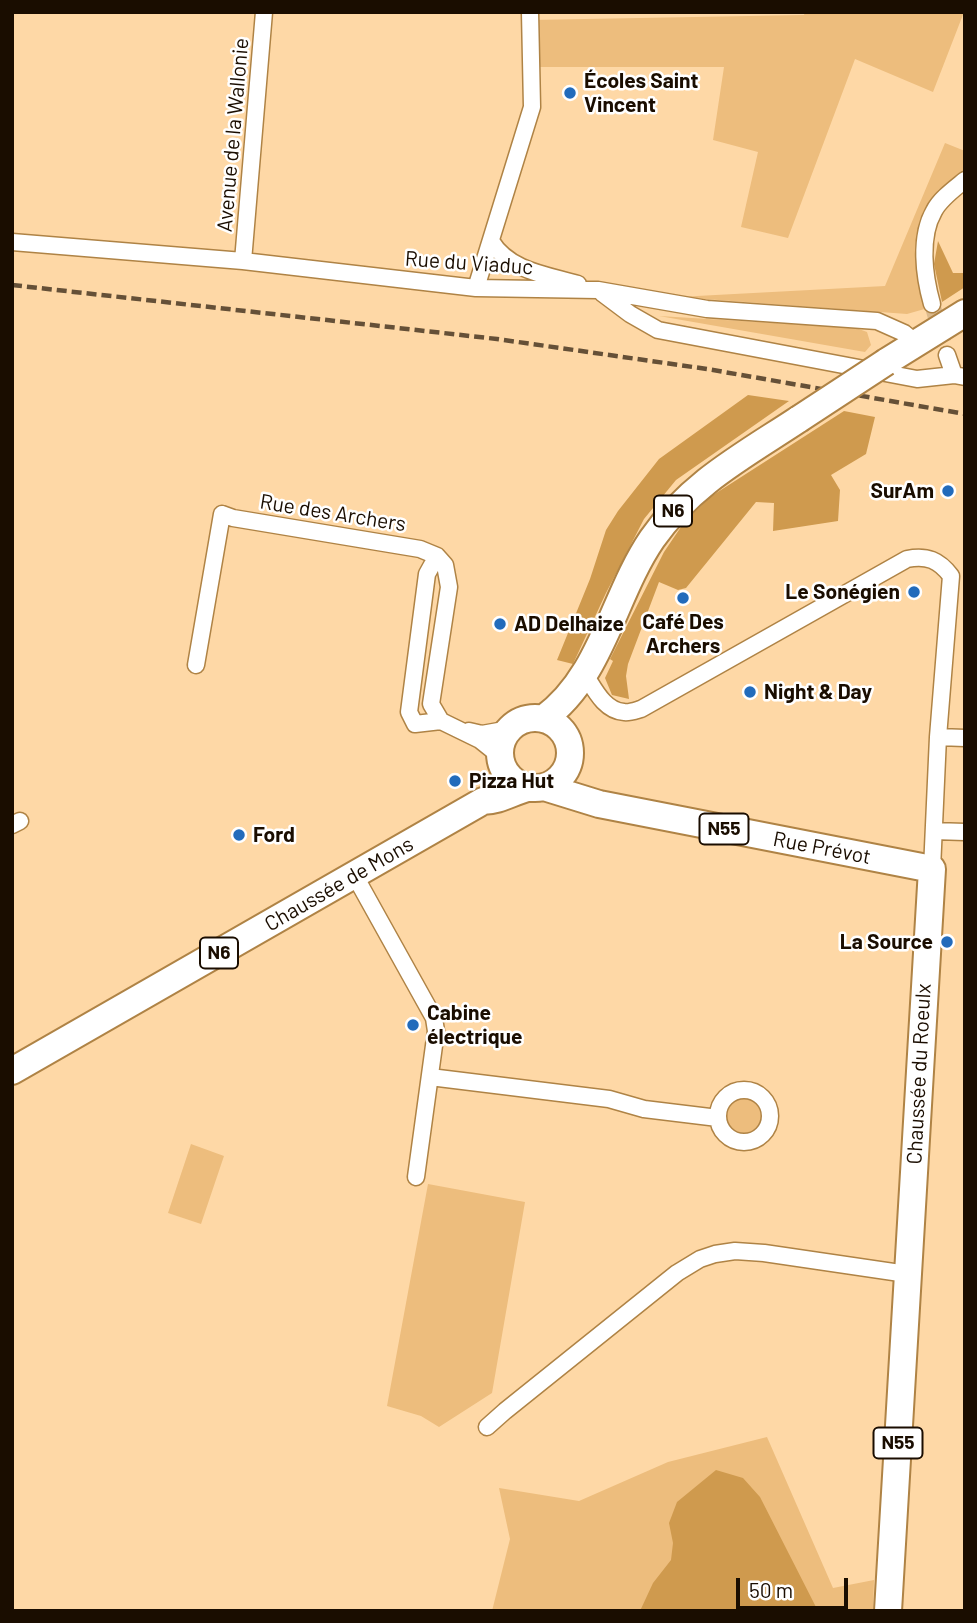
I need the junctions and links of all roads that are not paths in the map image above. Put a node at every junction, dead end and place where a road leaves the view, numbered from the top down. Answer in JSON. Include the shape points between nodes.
{"nodes":[{"id":1,"x":264,"y":12,"type":"edge"},
{"id":2,"x":530,"y":12,"type":"edge"},
{"id":3,"x":965,"y":180,"type":"edge"},
{"id":4,"x":491,"y":241,"type":"junction"},
{"id":5,"x":12,"y":242,"type":"edge"},
{"id":6,"x":243,"y":261,"type":"junction"},
{"id":7,"x":475,"y":288,"type":"junction"},
{"id":8,"x":598,"y":290,"type":"junction"},
{"id":9,"x":932,"y":304,"type":"tunnel mouth"},
{"id":10,"x":965,"y":313,"type":"edge"},
{"id":11,"x":916,"y":343,"type":"junction"},
{"id":12,"x":947,"y":355,"type":"tunnel mouth"},
{"id":13,"x":960,"y":376,"type":"edge"},
{"id":14,"x":437,"y":556,"type":"junction"},
{"id":15,"x":196,"y":665,"type":"dead end"},
{"id":16,"x":581,"y":679,"type":"junction"},
{"id":17,"x":543,"y":719,"type":"junction"},
{"id":18,"x":441,"y":721,"type":"junction"},
{"id":19,"x":510,"y":729,"type":"junction"},
{"id":20,"x":463,"y":730,"type":"junction"},
{"id":21,"x":938,"y":737,"type":"junction"},
{"id":22,"x":965,"y":738,"type":"edge"},
{"id":23,"x":568,"y":752,"type":"junction"},
{"id":24,"x":501,"y":761,"type":"junction"},
{"id":25,"x":536,"y":787,"type":"junction"},
{"id":26,"x":483,"y":801,"type":"junction"},
{"id":27,"x":589,"y":801,"type":"junction"},
{"id":28,"x":934,"y":831,"type":"junction"},
{"id":29,"x":965,"y":832,"type":"edge"},
{"id":30,"x":932,"y":869,"type":"junction"},
{"id":31,"x":355,"y":876,"type":"junction"},
{"id":32,"x":12,"y":1071,"type":"edge"},
{"id":33,"x":430,"y":1077,"type":"junction"},
{"id":34,"x":718,"y":1118,"type":"dead end"},
{"id":35,"x":416,"y":1177,"type":"dead end"},
{"id":36,"x":907,"y":1274,"type":"junction"},
{"id":37,"x":488,"y":1427,"type":"dead end"},
{"id":38,"x":888,"y":1611,"type":"edge"}],
"edges":[{"from":1,"to":6,"type":"street","name":"Avenue de la Wallonie"},
{"from":2,"to":4,"type":"street","via":[[532,107]]},
{"from":3,"to":9,"type":"street","via":[[934,211],[927,233],[925,261]]},
{"from":4,"to":7,"type":"street"},
{"from":4,"to":8,"type":"street","via":[[499,254],[516,266]]},
{"from":5,"to":6,"type":"street","name":"Rue du Viaduc"},
{"from":6,"to":7,"type":"street","name":"Rue du Viaduc"},
{"from":7,"to":8,"type":"street","name":"Rue du Viaduc"},
{"from":8,"to":11,"type":"street","name":"Rue du Viaduc","via":[[707,309],[877,321],[904,332]]},
{"from":8,"to":13,"type":"street","via":[[658,330],[917,379]]},
{"from":10,"to":11,"type":"main road","number":"N6"},
{"from":11,"to":16,"type":"main road","number":"N6","bridge":true,"via":[[682,500],[650,542]]},
{"from":12,"to":13,"type":"street"},
{"from":14,"to":15,"type":"street","name":"Rue des Archers","via":[[222,514]]},
{"from":14,"to":18,"type":"street","via":[[445,565],[449,587],[431,704]]},
{"from":14,"to":18,"type":"street","via":[[427,574],[409,712],[415,724]]},
{"from":16,"to":17,"type":"main road","number":"N6"},
{"from":16,"to":21,"type":"street","name":"Chaussée du Roeulx","via":[[608,706],[624,712],[641,709],[907,559],[919,557],[940,564],[951,576]]},
{"from":16,"to":23,"type":"main road","number":"N6"},
{"from":17,"to":19,"type":"main road","via":[[523,720]]},
{"from":17,"to":23,"type":"main road","via":[[558,727]]},
{"from":18,"to":20,"type":"street"},
{"from":19,"to":20,"type":"street","via":[[482,734]]},
{"from":19,"to":24,"type":"main road","via":[[501,746]]},
{"from":20,"to":24,"type":"street"},
{"from":21,"to":22,"type":"street"},
{"from":21,"to":28,"type":"street","name":"Chaussée du Roeulx"},
{"from":23,"to":25,"type":"main road","via":[[560,779]]},
{"from":23,"to":27,"type":"main road","via":[[573,778]]},
{"from":24,"to":25,"type":"main road","via":[[508,776]]},
{"from":24,"to":26,"type":"main road"},
{"from":25,"to":26,"type":"main road","name":"Chaussée de Mons","number":"N6"},
{"from":25,"to":27,"type":"main road","name":"Rue Prévot"},
{"from":26,"to":31,"type":"main road","name":"Chaussée de Mons","number":"N6"},
{"from":27,"to":30,"type":"main road","name":"Rue Prévot","number":"N55"},
{"from":28,"to":29,"type":"street"},
{"from":28,"to":30,"type":"street","name":"Chaussée du Roeulx"},
{"from":30,"to":36,"type":"main road","name":"Chaussée du Roeulx","number":"N55"},
{"from":31,"to":32,"type":"main road","name":"Chaussée de Mons","number":"N6"},
{"from":31,"to":33,"type":"street","via":[[434,1018]]},
{"from":33,"to":34,"type":"street","via":[[609,1098],[644,1109]]},
{"from":33,"to":35,"type":"street"},
{"from":36,"to":37,"type":"street","via":[[764,1253],[735,1251],[707,1256],[677,1273]]},
{"from":36,"to":38,"type":"main road","name":"Chaussée du Roeulx","number":"N55"}]}
